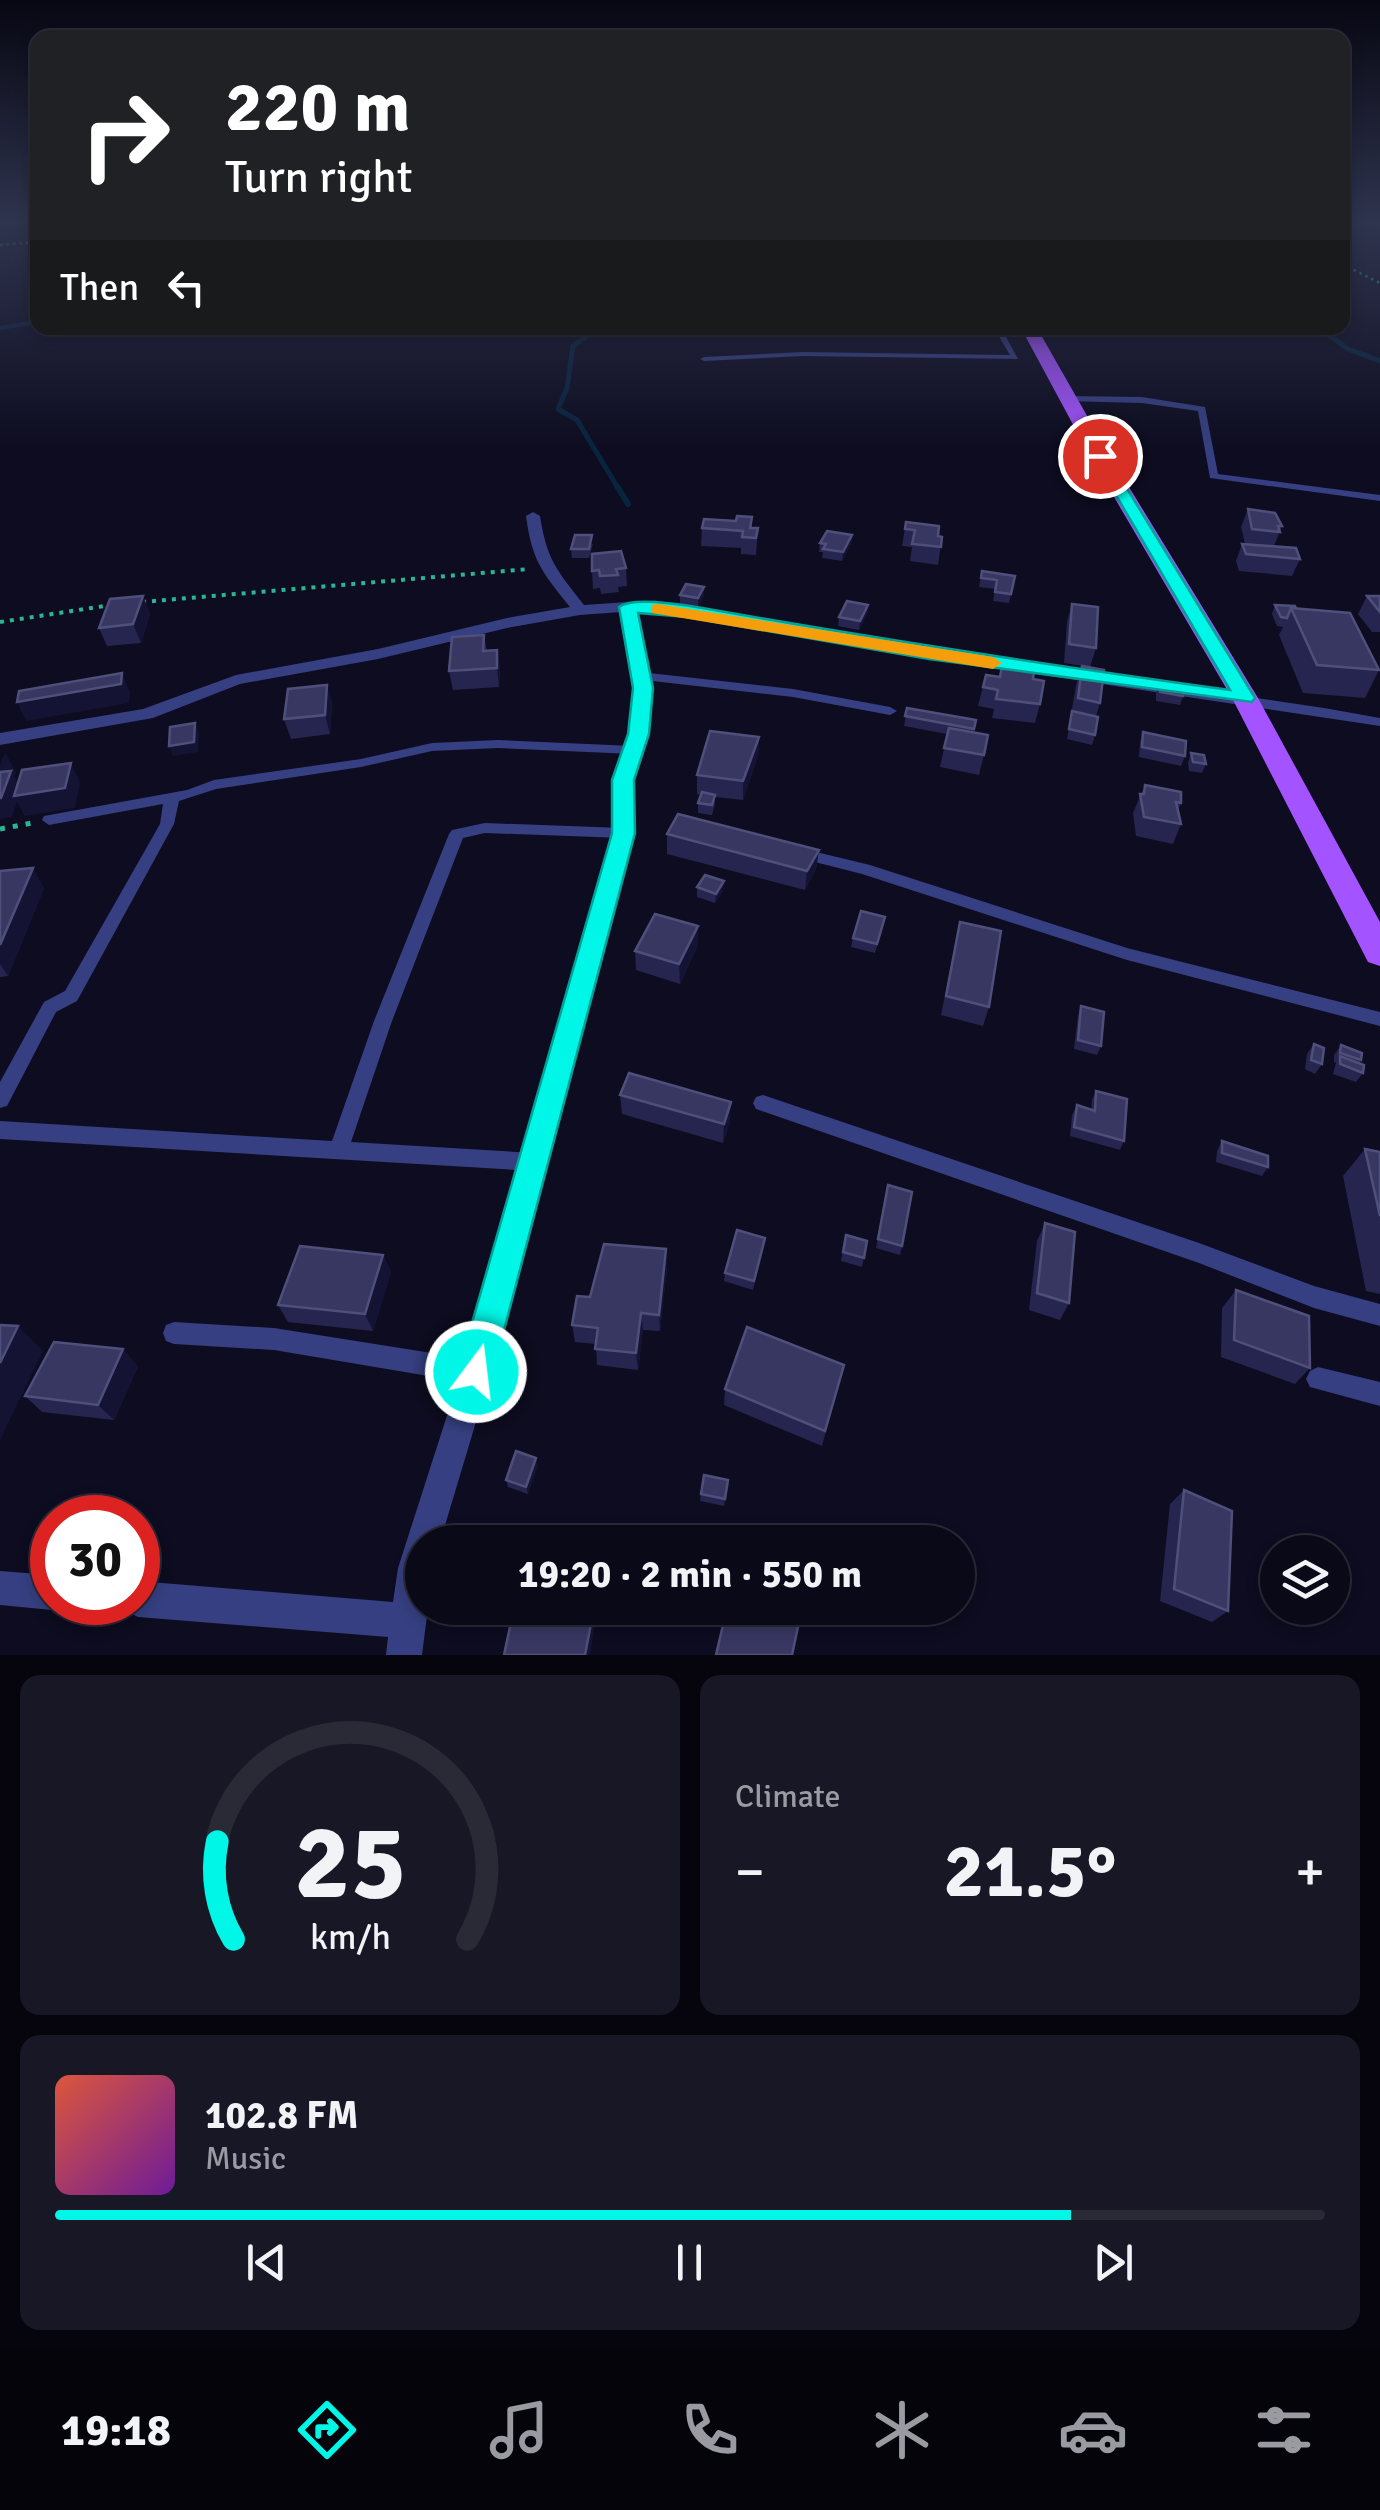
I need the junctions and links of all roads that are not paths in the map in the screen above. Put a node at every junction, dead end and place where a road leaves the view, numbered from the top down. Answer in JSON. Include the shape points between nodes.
{"nodes":[{"id":1,"x":1002,"y":335,"type":"edge"},
{"id":2,"x":1033,"y":335,"type":"edge"},
{"id":3,"x":704,"y":359,"type":"dead end"},
{"id":4,"x":1068,"y":399,"type":"junction"},
{"id":5,"x":1380,"y":498,"type":"edge"},
{"id":6,"x":533,"y":516,"type":"dead end"},
{"id":7,"x":628,"y":607,"type":"junction"},
{"id":8,"x":580,"y":610,"type":"junction"},
{"id":9,"x":640,"y":676,"type":"junction"},
{"id":10,"x":1245,"y":698,"type":"junction"},
{"id":11,"x":890,"y":711,"type":"dead end"},
{"id":12,"x":1380,"y":722,"type":"edge"},
{"id":13,"x":0,"y":740,"type":"edge"},
{"id":14,"x":633,"y":750,"type":"junction"},
{"id":15,"x":172,"y":797,"type":"junction"},
{"id":16,"x":49,"y":820,"type":"road end"},
{"id":17,"x":623,"y":833,"type":"junction"},
{"id":18,"x":812,"y":856,"type":"edge"},
{"id":19,"x":1380,"y":954,"type":"edge"},
{"id":20,"x":1380,"y":1019,"type":"edge"},
{"id":21,"x":0,"y":1100,"type":"edge"},
{"id":22,"x":763,"y":1103,"type":"dead end"},
{"id":23,"x":0,"y":1130,"type":"edge"},
{"id":24,"x":339,"y":1148,"type":"junction"},
{"id":25,"x":533,"y":1162,"type":"junction"},
{"id":26,"x":1380,"y":1315,"type":"edge"},
{"id":27,"x":174,"y":1333,"type":"dead end"},
{"id":28,"x":476,"y":1372,"type":"junction"},
{"id":29,"x":1318,"y":1379,"type":"dead end"},
{"id":30,"x":1380,"y":1394,"type":"edge"},
{"id":31,"x":429,"y":1525,"type":"edge"},
{"id":32,"x":0,"y":1588,"type":"edge"},
{"id":33,"x":30,"y":1590,"type":"edge"},
{"id":34,"x":160,"y":1602,"type":"edge"},
{"id":35,"x":406,"y":1638,"type":"edge"}],
"edges":[{"from":1,"to":3,"type":"lane","via":[[1015,357]]},
{"from":2,"to":4,"type":"main road"},
{"from":4,"to":5,"type":"lane","via":[[1202,409],[1213,476]]},
{"from":4,"to":10,"type":"main road"},
{"from":6,"to":8,"type":"street","via":[[546,567]]},
{"from":7,"to":8,"type":"street"},
{"from":7,"to":9,"type":"street"},
{"from":7,"to":10,"type":"lane"},
{"from":8,"to":13,"type":"street","via":[[236,680],[147,714]]},
{"from":9,"to":11,"type":"lane"},
{"from":9,"to":14,"type":"street"},
{"from":10,"to":12,"type":"lane"},
{"from":10,"to":19,"type":"main road"},
{"from":14,"to":15,"type":"lane","via":[[432,747]]},
{"from":14,"to":17,"type":"street","via":[[623,780]]},
{"from":15,"to":16,"type":"lane"},
{"from":15,"to":21,"type":"lane","via":[[167,824],[71,996],[50,1007]]},
{"from":17,"to":24,"type":"lane","via":[[485,828],[458,834]]},
{"from":17,"to":25,"type":"street"},
{"from":18,"to":20,"type":"lane","via":[[1127,954]]},
{"from":22,"to":26,"type":"lane"},
{"from":23,"to":24,"type":"lane"},
{"from":24,"to":25,"type":"lane"},
{"from":25,"to":28,"type":"street"},
{"from":27,"to":28,"type":"lane","via":[[274,1339]]},
{"from":28,"to":31,"type":"street"},
{"from":29,"to":30,"type":"lane"},
{"from":32,"to":33,"type":"street"},
{"from":34,"to":35,"type":"street"}]}
